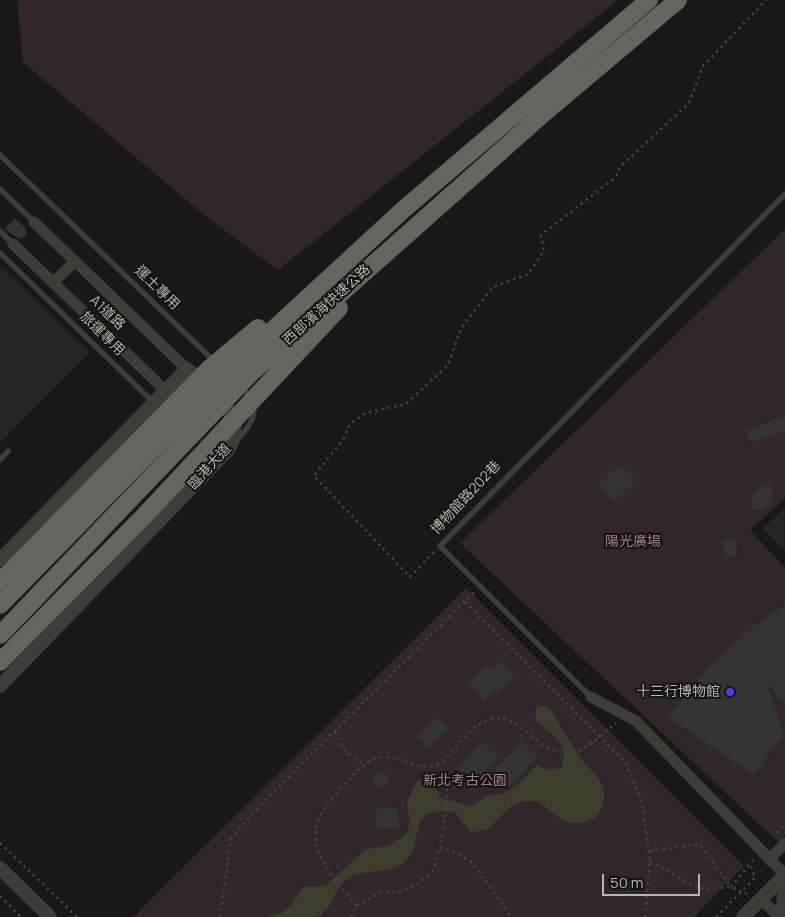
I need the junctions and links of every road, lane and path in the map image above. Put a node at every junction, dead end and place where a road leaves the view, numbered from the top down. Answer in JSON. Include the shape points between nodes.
{"nodes":[{"id":1,"x":649,"y":0,"type":"edge"},
{"id":2,"x":678,"y":0,"type":"edge"},
{"id":3,"x":766,"y":0,"type":"edge"},
{"id":4,"x":0,"y":155,"type":"edge"},
{"id":5,"x":0,"y":189,"type":"edge"},
{"id":6,"x":785,"y":194,"type":"edge"},
{"id":7,"x":404,"y":210,"type":"junction"},
{"id":8,"x":34,"y":222,"type":"joint"},
{"id":9,"x":417,"y":225,"type":"junction"},
{"id":10,"x":0,"y":231,"type":"edge"},
{"id":11,"x":13,"y":244,"type":"joint"},
{"id":12,"x":0,"y":253,"type":"edge"},
{"id":13,"x":75,"y":261,"type":"junction"},
{"id":14,"x":54,"y":282,"type":"junction"},
{"id":15,"x":187,"y":369,"type":"junction"},
{"id":16,"x":166,"y":391,"type":"junction"},
{"id":17,"x":216,"y":397,"type":"junction"},
{"id":18,"x":154,"y":403,"type":"junction"},
{"id":19,"x":167,"y":416,"type":"dead end"},
{"id":20,"x":192,"y":417,"type":"junction"},
{"id":21,"x":228,"y":450,"type":"junction"},
{"id":22,"x":8,"y":451,"type":"dead end"},
{"id":23,"x":0,"y":460,"type":"edge"},
{"id":24,"x":440,"y":546,"type":"junction"},
{"id":25,"x":0,"y":560,"type":"edge"},
{"id":26,"x":0,"y":582,"type":"edge"},
{"id":27,"x":480,"y":586,"type":"junction"},
{"id":28,"x":465,"y":602,"type":"junction"},
{"id":29,"x":0,"y":605,"type":"edge"},
{"id":30,"x":0,"y":612,"type":"edge"},
{"id":31,"x":0,"y":624,"type":"edge"},
{"id":32,"x":0,"y":635,"type":"edge"},
{"id":33,"x":0,"y":662,"type":"edge"},
{"id":34,"x":0,"y":686,"type":"edge"},
{"id":35,"x":591,"y":697,"type":"joint"},
{"id":36,"x":626,"y":716,"type":"junction"},
{"id":37,"x":335,"y":732,"type":"junction"},
{"id":38,"x":599,"y":737,"type":"junction"},
{"id":39,"x":438,"y":764,"type":"junction"},
{"id":40,"x":364,"y":765,"type":"junction"},
{"id":41,"x":0,"y":843,"type":"edge"},
{"id":42,"x":785,"y":843,"type":"edge"},
{"id":43,"x":440,"y":848,"type":"junction"},
{"id":44,"x":649,"y":851,"type":"junction"},
{"id":45,"x":650,"y":860,"type":"junction"},
{"id":46,"x":770,"y":860,"type":"junction"},
{"id":47,"x":0,"y":868,"type":"edge"},
{"id":48,"x":785,"y":876,"type":"edge"},
{"id":49,"x":731,"y":887,"type":"junction"},
{"id":50,"x":0,"y":896,"type":"edge"},
{"id":51,"x":761,"y":899,"type":"junction"},
{"id":52,"x":356,"y":906,"type":"junction"},
{"id":53,"x":785,"y":913,"type":"edge"},
{"id":54,"x":21,"y":917,"type":"edge"},
{"id":55,"x":50,"y":917,"type":"edge"},
{"id":56,"x":77,"y":917,"type":"edge"},
{"id":57,"x":220,"y":917,"type":"edge"},
{"id":58,"x":351,"y":917,"type":"edge"},
{"id":59,"x":510,"y":917,"type":"edge"},
{"id":60,"x":645,"y":917,"type":"edge"},
{"id":61,"x":716,"y":917,"type":"edge"},
{"id":62,"x":743,"y":917,"type":"edge"},
{"id":63,"x":780,"y":917,"type":"edge"}],
"edges":[{"from":1,"to":7,"type":"highway","name":"西部濱海快速公路","bridge":true},
{"from":2,"to":9,"type":"highway","name":"西部濱海快速公路","bridge":true},
{"from":3,"to":24,"type":"path","via":[[703,66],[689,103],[620,167],[616,177],[541,235],[544,251],[528,274],[493,287],[461,328],[448,365],[406,404],[365,412],[350,424],[343,440],[314,476],[410,577]]},
{"from":4,"to":21,"type":"lane","name":"運土專用","via":[[248,394],[254,410],[251,424]]},
{"from":5,"to":8,"type":"lane","name":"A1道路"},
{"from":6,"to":24,"type":"lane","name":"博物館路202巷"},
{"from":7,"to":26,"type":"highway","bridge":true,"via":[[209,369]]},
{"from":7,"to":29,"type":"highway","name":"西部濱海快速公路","bridge":true,"via":[[240,360]]},
{"from":8,"to":13,"type":"street","name":"A1道路"},
{"from":9,"to":32,"type":"highway","name":"西部濱海快速公路","bridge":true,"via":[[251,373]]},
{"from":9,"to":33,"type":"highway","bridge":true,"via":[[145,515]]},
{"from":10,"to":11,"type":"lane","name":"A1道路"},
{"from":11,"to":14,"type":"street","name":"A1道路"},
{"from":12,"to":18,"type":"lane","name":"旅運專用"},
{"from":13,"to":14,"type":"street"},
{"from":13,"to":15,"type":"street","name":"A1道路"},
{"from":14,"to":16,"type":"street","name":"A1道路"},
{"from":15,"to":16,"type":"street"},
{"from":15,"to":17,"type":"street","name":"臨港大道"},
{"from":16,"to":18,"type":"street"},
{"from":16,"to":20,"type":"street","name":"A1道路"},
{"from":17,"to":20,"type":"street"},
{"from":17,"to":21,"type":"street","name":"臨港大道","via":[[234,421],[234,438]]},
{"from":17,"to":31,"type":"street"},
{"from":18,"to":19,"type":"lane","name":"旅運專用"},
{"from":18,"to":25,"type":"street"},
{"from":20,"to":30,"type":"street","via":[[177,426]]},
{"from":21,"to":34,"type":"street","name":"臨港大道"},
{"from":22,"to":23,"type":"lane"},
{"from":24,"to":27,"type":"lane","name":"博物館路202巷"},
{"from":27,"to":28,"type":"path"},
{"from":27,"to":35,"type":"lane","name":"博物館路202巷"},
{"from":28,"to":37,"type":"path"},
{"from":28,"to":38,"type":"path"},
{"from":35,"to":36,"type":"street","name":"博物館路202巷"},
{"from":36,"to":38,"type":"path"},
{"from":36,"to":46,"type":"street","name":"博物館路202巷","via":[[636,721]]},
{"from":37,"to":40,"type":"path","via":[[345,751]]},
{"from":37,"to":57,"type":"path","via":[[231,839]]},
{"from":38,"to":39,"type":"path","via":[[580,750],[564,752],[542,746],[521,726],[508,719],[490,719],[477,725]]},
{"from":38,"to":44,"type":"path","via":[[626,764],[642,802]]},
{"from":39,"to":40,"type":"path","via":[[420,766],[384,756]]},
{"from":39,"to":43,"type":"path","via":[[448,782],[448,805]]},
{"from":40,"to":52,"type":"path","via":[[319,816],[314,836],[318,854]]},
{"from":41,"to":56,"type":"path"},
{"from":42,"to":46,"type":"street"},
{"from":43,"to":52,"type":"path","via":[[434,870],[419,883],[404,891],[379,893]]},
{"from":43,"to":59,"type":"path","via":[[472,862]]},
{"from":44,"to":45,"type":"path"},
{"from":44,"to":49,"type":"path","via":[[700,844]]},
{"from":45,"to":49,"type":"path","via":[[699,889]]},
{"from":45,"to":60,"type":"path"},
{"from":46,"to":48,"type":"street","name":"博物館路202巷"},
{"from":47,"to":55,"type":"street"},
{"from":48,"to":51,"type":"street"},
{"from":48,"to":63,"type":"street"},
{"from":49,"to":61,"type":"path","via":[[750,863],[755,878]]},
{"from":50,"to":54,"type":"path"},
{"from":51,"to":62,"type":"street"},
{"from":51,"to":63,"type":"street"},
{"from":52,"to":58,"type":"path"},
{"from":53,"to":63,"type":"street"}]}
